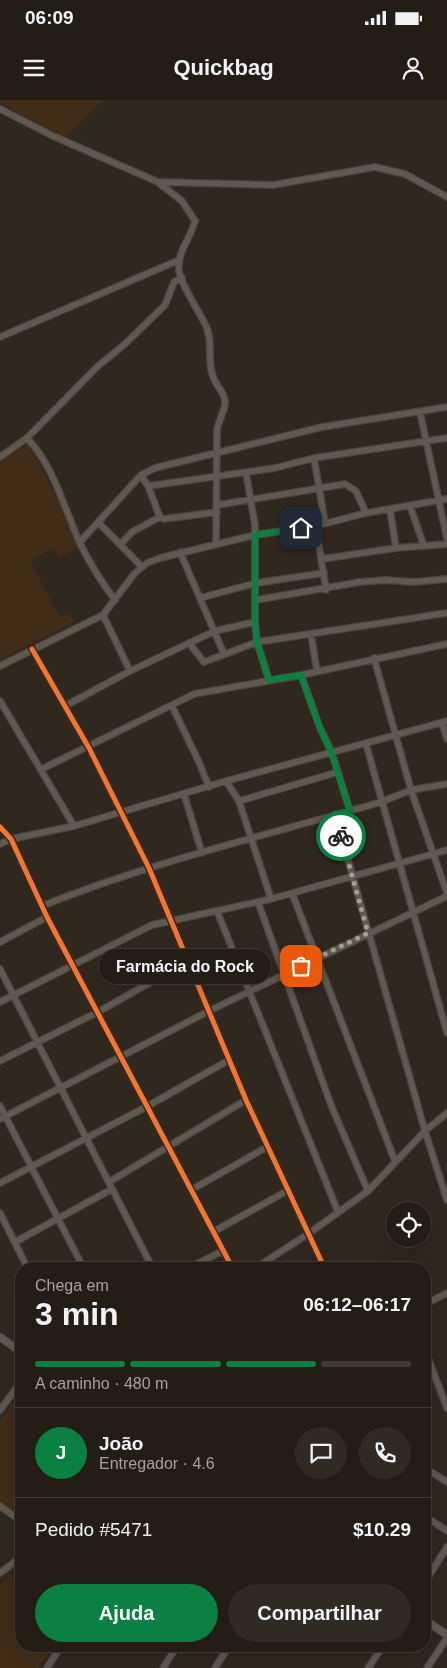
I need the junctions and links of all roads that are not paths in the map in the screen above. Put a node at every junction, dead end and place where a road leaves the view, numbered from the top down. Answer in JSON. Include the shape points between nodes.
{"nodes":[{"id":1,"x":0,"y":109,"type":"edge"},
{"id":2,"x":158,"y":182,"type":"junction"},
{"id":3,"x":447,"y":197,"type":"edge"},
{"id":4,"x":179,"y":260,"type":"junction"},
{"id":5,"x":182,"y":278,"type":"junction"},
{"id":6,"x":0,"y":337,"type":"edge"},
{"id":7,"x":447,"y":407,"type":"edge"},
{"id":8,"x":420,"y":412,"type":"junction"},
{"id":9,"x":26,"y":438,"type":"junction"},
{"id":10,"x":447,"y":438,"type":"edge"},
{"id":11,"x":426,"y":441,"type":"junction"},
{"id":12,"x":217,"y":451,"type":"junction"},
{"id":13,"x":0,"y":457,"type":"edge"},
{"id":14,"x":314,"y":458,"type":"junction"},
{"id":15,"x":246,"y":472,"type":"junction"},
{"id":16,"x":141,"y":475,"type":"junction"},
{"id":17,"x":217,"y":477,"type":"junction"},
{"id":18,"x":148,"y":486,"type":"junction"},
{"id":19,"x":319,"y":487,"type":"junction"},
{"id":20,"x":249,"y":498,"type":"junction"},
{"id":21,"x":447,"y":499,"type":"edge"},
{"id":22,"x":438,"y":501,"type":"junction"},
{"id":23,"x":217,"y":505,"type":"junction"},
{"id":24,"x":410,"y":506,"type":"junction"},
{"id":25,"x":390,"y":510,"type":"junction"},
{"id":26,"x":217,"y":512,"type":"junction"},
{"id":27,"x":366,"y":513,"type":"junction"},
{"id":28,"x":160,"y":517,"type":"junction"},
{"id":29,"x":99,"y":523,"type":"junction"},
{"id":30,"x":325,"y":523,"type":"junction"},
{"id":31,"x":316,"y":526,"type":"junction"},
{"id":32,"x":255,"y":535,"type":"junction"},
{"id":33,"x":447,"y":539,"type":"edge"},
{"id":34,"x":80,"y":542,"type":"junction"},
{"id":35,"x":120,"y":544,"type":"junction"},
{"id":36,"x":216,"y":544,"type":"junction"},
{"id":37,"x":447,"y":544,"type":"edge"},
{"id":38,"x":424,"y":546,"type":"junction"},
{"id":39,"x":396,"y":548,"type":"junction"},
{"id":40,"x":180,"y":552,"type":"junction"},
{"id":41,"x":322,"y":559,"type":"junction"},
{"id":42,"x":142,"y":567,"type":"junction"},
{"id":43,"x":324,"y":574,"type":"junction"},
{"id":44,"x":447,"y":579,"type":"edge"},
{"id":45,"x":256,"y":583,"type":"junction"},
{"id":46,"x":326,"y":590,"type":"junction"},
{"id":47,"x":200,"y":598,"type":"junction"},
{"id":48,"x":115,"y":600,"type":"junction"},
{"id":49,"x":256,"y":600,"type":"junction"},
{"id":50,"x":447,"y":613,"type":"edge"},
{"id":51,"x":103,"y":615,"type":"junction"},
{"id":52,"x":255,"y":622,"type":"junction"},
{"id":53,"x":215,"y":631,"type":"junction"},
{"id":54,"x":311,"y":634,"type":"junction"},
{"id":55,"x":257,"y":642,"type":"junction"},
{"id":56,"x":189,"y":643,"type":"junction"},
{"id":57,"x":447,"y":644,"type":"edge"},
{"id":58,"x":32,"y":650,"type":"junction"},
{"id":59,"x":224,"y":654,"type":"junction"},
{"id":60,"x":374,"y":658,"type":"junction"},
{"id":61,"x":0,"y":666,"type":"edge"},
{"id":62,"x":130,"y":671,"type":"junction"},
{"id":63,"x":317,"y":671,"type":"junction"},
{"id":64,"x":301,"y":675,"type":"junction"},
{"id":65,"x":269,"y":680,"type":"junction"},
{"id":66,"x":0,"y":701,"type":"edge"},
{"id":67,"x":65,"y":706,"type":"junction"},
{"id":68,"x":172,"y":706,"type":"junction"},
{"id":69,"x":445,"y":722,"type":"edge"},
{"id":70,"x":396,"y":736,"type":"junction"},
{"id":71,"x":447,"y":739,"type":"edge"},
{"id":72,"x":366,"y":744,"type":"junction"},
{"id":73,"x":88,"y":748,"type":"junction"},
{"id":74,"x":332,"y":754,"type":"junction"},
{"id":75,"x":42,"y":769,"type":"junction"},
{"id":76,"x":338,"y":772,"type":"junction"},
{"id":77,"x":226,"y":781,"type":"junction"},
{"id":78,"x":447,"y":784,"type":"edge"},
{"id":79,"x":208,"y":787,"type":"junction"},
{"id":80,"x":410,"y":790,"type":"junction"},
{"id":81,"x":184,"y":794,"type":"junction"},
{"id":82,"x":239,"y":801,"type":"junction"},
{"id":83,"x":381,"y":802,"type":"junction"},
{"id":84,"x":122,"y":811,"type":"junction"},
{"id":85,"x":350,"y":811,"type":"junction"},
{"id":86,"x":335,"y":814,"type":"junction"},
{"id":87,"x":74,"y":826,"type":"junction"},
{"id":88,"x":0,"y":827,"type":"edge"},
{"id":89,"x":11,"y":839,"type":"junction"},
{"id":90,"x":252,"y":839,"type":"junction"},
{"id":91,"x":0,"y":844,"type":"edge"},
{"id":92,"x":447,"y":850,"type":"edge"},
{"id":93,"x":202,"y":852,"type":"junction"},
{"id":94,"x":434,"y":853,"type":"junction"},
{"id":95,"x":398,"y":864,"type":"junction"},
{"id":96,"x":149,"y":868,"type":"junction"},
{"id":97,"x":352,"y":877,"type":"junction"},
{"id":98,"x":292,"y":893,"type":"junction"},
{"id":99,"x":447,"y":895,"type":"edge"},
{"id":100,"x":271,"y":898,"type":"junction"},
{"id":101,"x":258,"y":902,"type":"junction"},
{"id":102,"x":42,"y":906,"type":"junction"},
{"id":103,"x":217,"y":911,"type":"junction"},
{"id":104,"x":412,"y":912,"type":"junction"},
{"id":105,"x":47,"y":918,"type":"junction"},
{"id":106,"x":170,"y":920,"type":"junction"},
{"id":107,"x":368,"y":933,"type":"junction"},
{"id":108,"x":0,"y":942,"type":"edge"},
{"id":109,"x":318,"y":958,"type":"junction"},
{"id":110,"x":188,"y":961,"type":"junction"},
{"id":111,"x":73,"y":965,"type":"junction"},
{"id":112,"x":0,"y":969,"type":"edge"},
{"id":113,"x":284,"y":974,"type":"junction"},
{"id":114,"x":248,"y":992,"type":"junction"},
{"id":115,"x":13,"y":995,"type":"junction"},
{"id":116,"x":0,"y":1002,"type":"edge"},
{"id":117,"x":209,"y":1011,"type":"junction"},
{"id":118,"x":98,"y":1012,"type":"junction"},
{"id":119,"x":447,"y":1033,"type":"edge"},
{"id":120,"x":38,"y":1042,"type":"junction"},
{"id":121,"x":121,"y":1056,"type":"junction"},
{"id":122,"x":229,"y":1060,"type":"junction"},
{"id":123,"x":0,"y":1061,"type":"edge"},
{"id":124,"x":62,"y":1087,"type":"junction"},
{"id":125,"x":246,"y":1100,"type":"junction"},
{"id":126,"x":0,"y":1106,"type":"edge"},
{"id":127,"x":146,"y":1107,"type":"junction"},
{"id":128,"x":447,"y":1113,"type":"edge"},
{"id":129,"x":3,"y":1118,"type":"edge"},
{"id":130,"x":425,"y":1132,"type":"junction"},
{"id":131,"x":88,"y":1137,"type":"junction"},
{"id":132,"x":168,"y":1147,"type":"junction"},
{"id":133,"x":267,"y":1147,"type":"junction"},
{"id":134,"x":396,"y":1162,"type":"junction"},
{"id":135,"x":31,"y":1166,"type":"junction"},
{"id":136,"x":109,"y":1182,"type":"junction"},
{"id":137,"x":0,"y":1183,"type":"edge"},
{"id":138,"x":112,"y":1189,"type":"junction"},
{"id":139,"x":191,"y":1190,"type":"junction"},
{"id":140,"x":288,"y":1191,"type":"junction"},
{"id":141,"x":368,"y":1191,"type":"junction"},
{"id":142,"x":447,"y":1200,"type":"edge"},
{"id":143,"x":338,"y":1212,"type":"junction"},
{"id":144,"x":0,"y":1213,"type":"edge"},
{"id":145,"x":58,"y":1219,"type":"junction"},
{"id":146,"x":213,"y":1232,"type":"junction"},
{"id":147,"x":308,"y":1234,"type":"junction"},
{"id":148,"x":15,"y":1242,"type":"junction"},
{"id":149,"x":223,"y":1251,"type":"junction"},
{"id":150,"x":25,"y":1262,"type":"edge"},
{"id":151,"x":80,"y":1262,"type":"edge"},
{"id":152,"x":150,"y":1262,"type":"edge"},
{"id":153,"x":200,"y":1262,"type":"edge"},
{"id":154,"x":228,"y":1262,"type":"edge"},
{"id":155,"x":265,"y":1262,"type":"edge"},
{"id":156,"x":321,"y":1262,"type":"edge"},
{"id":157,"x":447,"y":1293,"type":"edge"},
{"id":158,"x":431,"y":1301,"type":"edge"},
{"id":159,"x":0,"y":1337,"type":"edge"},
{"id":160,"x":15,"y":1348,"type":"edge"},
{"id":161,"x":431,"y":1368,"type":"edge"},
{"id":162,"x":15,"y":1390,"type":"edge"},
{"id":163,"x":447,"y":1408,"type":"edge"},
{"id":164,"x":0,"y":1410,"type":"edge"},
{"id":165,"x":431,"y":1472,"type":"edge"},
{"id":166,"x":447,"y":1482,"type":"edge"},
{"id":167,"x":0,"y":1506,"type":"edge"},
{"id":168,"x":15,"y":1517,"type":"edge"},
{"id":169,"x":431,"y":1520,"type":"edge"},
{"id":170,"x":447,"y":1531,"type":"edge"},
{"id":171,"x":447,"y":1547,"type":"edge"},
{"id":172,"x":15,"y":1562,"type":"edge"},
{"id":173,"x":431,"y":1572,"type":"edge"},
{"id":174,"x":0,"y":1573,"type":"edge"},
{"id":175,"x":431,"y":1624,"type":"edge"},
{"id":176,"x":447,"y":1636,"type":"edge"},
{"id":177,"x":57,"y":1652,"type":"edge"},
{"id":178,"x":173,"y":1652,"type":"edge"},
{"id":179,"x":225,"y":1652,"type":"edge"},
{"id":180,"x":379,"y":1652,"type":"edge"},
{"id":181,"x":46,"y":1668,"type":"edge"},
{"id":182,"x":163,"y":1668,"type":"edge"},
{"id":183,"x":215,"y":1668,"type":"edge"},
{"id":184,"x":368,"y":1668,"type":"edge"},
{"id":185,"x":427,"y":1668,"type":"edge"}],
"edges":[{"from":1,"to":2,"type":"street"},
{"from":2,"to":3,"type":"street","via":[[273,185],[375,167],[405,174]]},
{"from":2,"to":4,"type":"street","via":[[182,201],[195,221]]},
{"from":4,"to":5,"type":"street"},
{"from":4,"to":6,"type":"street"},
{"from":5,"to":9,"type":"street","via":[[174,282],[164,304],[126,343],[98,366]]},
{"from":5,"to":12,"type":"street","via":[[207,328],[209,362],[225,399],[216,429]]},
{"from":7,"to":8,"type":"street"},
{"from":8,"to":11,"type":"street"},
{"from":8,"to":12,"type":"street","via":[[322,427]]},
{"from":9,"to":13,"type":"street"},
{"from":9,"to":34,"type":"street","via":[[56,487]]},
{"from":10,"to":11,"type":"street"},
{"from":11,"to":14,"type":"street"},
{"from":11,"to":22,"type":"street"},
{"from":12,"to":16,"type":"street","via":[[168,463]]},
{"from":12,"to":17,"type":"street"},
{"from":14,"to":15,"type":"street"},
{"from":14,"to":19,"type":"street"},
{"from":15,"to":17,"type":"street"},
{"from":15,"to":20,"type":"street"},
{"from":16,"to":18,"type":"street"},
{"from":16,"to":29,"type":"street"},
{"from":17,"to":18,"type":"street"},
{"from":17,"to":23,"type":"street"},
{"from":18,"to":28,"type":"street"},
{"from":19,"to":20,"type":"street"},
{"from":19,"to":27,"type":"street","via":[[350,485]]},
{"from":19,"to":30,"type":"street"},
{"from":20,"to":23,"type":"street"},
{"from":20,"to":32,"type":"street"},
{"from":21,"to":22,"type":"street"},
{"from":22,"to":24,"type":"street"},
{"from":22,"to":33,"type":"street"},
{"from":23,"to":26,"type":"street"},
{"from":24,"to":25,"type":"street"},
{"from":24,"to":38,"type":"street"},
{"from":25,"to":27,"type":"street"},
{"from":25,"to":39,"type":"street"},
{"from":26,"to":28,"type":"street","via":[[167,520]]},
{"from":26,"to":36,"type":"street"},
{"from":27,"to":30,"type":"street"},
{"from":28,"to":35,"type":"street","via":[[132,532]]},
{"from":29,"to":34,"type":"street"},
{"from":29,"to":35,"type":"street"},
{"from":30,"to":31,"type":"street"},
{"from":31,"to":32,"type":"street"},
{"from":31,"to":41,"type":"street"},
{"from":32,"to":36,"type":"street"},
{"from":32,"to":45,"type":"street"},
{"from":34,"to":48,"type":"street"},
{"from":35,"to":42,"type":"street"},
{"from":36,"to":40,"type":"street"},
{"from":37,"to":38,"type":"street"},
{"from":38,"to":39,"type":"street"},
{"from":39,"to":41,"type":"street"},
{"from":40,"to":42,"type":"street"},
{"from":40,"to":47,"type":"street"},
{"from":41,"to":43,"type":"street"},
{"from":42,"to":48,"type":"street"},
{"from":43,"to":45,"type":"street"},
{"from":43,"to":46,"type":"street"},
{"from":44,"to":46,"type":"street","via":[[374,581]]},
{"from":45,"to":47,"type":"street"},
{"from":45,"to":49,"type":"street"},
{"from":46,"to":49,"type":"street"},
{"from":47,"to":53,"type":"street"},
{"from":48,"to":51,"type":"street"},
{"from":49,"to":52,"type":"street"},
{"from":50,"to":54,"type":"street"},
{"from":51,"to":58,"type":"street"},
{"from":51,"to":62,"type":"street"},
{"from":52,"to":53,"type":"street"},
{"from":52,"to":55,"type":"street"},
{"from":53,"to":56,"type":"street"},
{"from":53,"to":59,"type":"street"},
{"from":54,"to":55,"type":"street"},
{"from":54,"to":63,"type":"street"},
{"from":55,"to":59,"type":"street"},
{"from":55,"to":65,"type":"street"},
{"from":56,"to":59,"type":"street","via":[[202,662]]},
{"from":56,"to":62,"type":"street"},
{"from":57,"to":60,"type":"street"},
{"from":58,"to":61,"type":"street"},
{"from":58,"to":67,"type":"street"},
{"from":60,"to":63,"type":"street"},
{"from":60,"to":70,"type":"street"},
{"from":62,"to":67,"type":"street"},
{"from":63,"to":64,"type":"street"},
{"from":64,"to":65,"type":"street"},
{"from":64,"to":74,"type":"street"},
{"from":65,"to":68,"type":"street","via":[[207,690]]},
{"from":66,"to":75,"type":"street"},
{"from":67,"to":73,"type":"street"},
{"from":68,"to":73,"type":"street"},
{"from":68,"to":79,"type":"street"},
{"from":69,"to":70,"type":"street"},
{"from":69,"to":71,"type":"street"},
{"from":70,"to":72,"type":"street"},
{"from":70,"to":80,"type":"street"},
{"from":72,"to":74,"type":"street"},
{"from":72,"to":83,"type":"street"},
{"from":73,"to":75,"type":"street"},
{"from":73,"to":84,"type":"street"},
{"from":74,"to":76,"type":"street"},
{"from":74,"to":77,"type":"street"},
{"from":75,"to":87,"type":"street"},
{"from":76,"to":82,"type":"street"},
{"from":76,"to":85,"type":"street"},
{"from":77,"to":79,"type":"street"},
{"from":77,"to":82,"type":"street"},
{"from":78,"to":80,"type":"street"},
{"from":79,"to":81,"type":"street"},
{"from":80,"to":83,"type":"street"},
{"from":80,"to":94,"type":"street"},
{"from":81,"to":84,"type":"street"},
{"from":81,"to":93,"type":"street"},
{"from":82,"to":90,"type":"street"},
{"from":83,"to":85,"type":"street"},
{"from":83,"to":95,"type":"street"},
{"from":84,"to":87,"type":"street"},
{"from":84,"to":96,"type":"street"},
{"from":85,"to":86,"type":"street"},
{"from":86,"to":90,"type":"street"},
{"from":86,"to":97,"type":"street"},
{"from":87,"to":89,"type":"street"},
{"from":88,"to":89,"type":"street"},
{"from":89,"to":91,"type":"street"},
{"from":89,"to":102,"type":"street"},
{"from":90,"to":93,"type":"street"},
{"from":90,"to":100,"type":"street"},
{"from":92,"to":94,"type":"street"},
{"from":93,"to":96,"type":"street"},
{"from":94,"to":95,"type":"street"},
{"from":94,"to":99,"type":"street"},
{"from":95,"to":97,"type":"street"},
{"from":95,"to":104,"type":"street"},
{"from":96,"to":102,"type":"street"},
{"from":96,"to":106,"type":"street"},
{"from":97,"to":98,"type":"street"},
{"from":97,"to":107,"type":"street"},
{"from":98,"to":100,"type":"street"},
{"from":98,"to":109,"type":"street"},
{"from":99,"to":104,"type":"street"},
{"from":100,"to":101,"type":"street"},
{"from":101,"to":103,"type":"street"},
{"from":101,"to":113,"type":"street"},
{"from":102,"to":105,"type":"street"},
{"from":103,"to":106,"type":"street"},
{"from":103,"to":114,"type":"street"},
{"from":104,"to":107,"type":"street"},
{"from":104,"to":119,"type":"street"},
{"from":105,"to":108,"type":"street"},
{"from":105,"to":111,"type":"street"},
{"from":106,"to":110,"type":"street"},
{"from":106,"to":111,"type":"street","via":[[135,932]]},
{"from":107,"to":109,"type":"street"},
{"from":107,"to":130,"type":"street"},
{"from":109,"to":113,"type":"street"},
{"from":109,"to":134,"type":"street"},
{"from":110,"to":117,"type":"street"},
{"from":110,"to":118,"type":"street"},
{"from":111,"to":115,"type":"street"},
{"from":111,"to":118,"type":"street"},
{"from":112,"to":115,"type":"street"},
{"from":113,"to":114,"type":"street"},
{"from":113,"to":141,"type":"street","via":[[331,1105]]},
{"from":114,"to":117,"type":"street"},
{"from":114,"to":143,"type":"street"},
{"from":115,"to":116,"type":"street"},
{"from":115,"to":120,"type":"street"},
{"from":117,"to":121,"type":"street"},
{"from":117,"to":122,"type":"street"},
{"from":118,"to":120,"type":"street"},
{"from":118,"to":121,"type":"street"},
{"from":120,"to":123,"type":"street"},
{"from":120,"to":124,"type":"street"},
{"from":121,"to":124,"type":"street"},
{"from":121,"to":127,"type":"street"},
{"from":122,"to":125,"type":"street"},
{"from":122,"to":127,"type":"street"},
{"from":124,"to":129,"type":"street"},
{"from":124,"to":131,"type":"street"},
{"from":125,"to":132,"type":"street"},
{"from":125,"to":133,"type":"street"},
{"from":126,"to":129,"type":"street"},
{"from":127,"to":131,"type":"street"},
{"from":127,"to":132,"type":"street"},
{"from":128,"to":130,"type":"street"},
{"from":129,"to":135,"type":"street"},
{"from":130,"to":134,"type":"street"},
{"from":130,"to":142,"type":"street"},
{"from":131,"to":135,"type":"street"},
{"from":131,"to":136,"type":"street"},
{"from":132,"to":136,"type":"street"},
{"from":132,"to":139,"type":"street"},
{"from":133,"to":139,"type":"street"},
{"from":133,"to":140,"type":"street"},
{"from":134,"to":141,"type":"street"},
{"from":135,"to":137,"type":"street"},
{"from":135,"to":145,"type":"street"},
{"from":136,"to":138,"type":"street"},
{"from":138,"to":145,"type":"street"},
{"from":138,"to":152,"type":"street"},
{"from":139,"to":146,"type":"street"},
{"from":140,"to":146,"type":"street"},
{"from":140,"to":147,"type":"street"},
{"from":141,"to":143,"type":"street"},
{"from":143,"to":147,"type":"street"},
{"from":144,"to":148,"type":"street"},
{"from":145,"to":148,"type":"street"},
{"from":145,"to":151,"type":"street"},
{"from":146,"to":149,"type":"street"},
{"from":147,"to":155,"type":"street"},
{"from":147,"to":156,"type":"street"},
{"from":148,"to":150,"type":"street"},
{"from":149,"to":153,"type":"street"},
{"from":149,"to":154,"type":"street"},
{"from":157,"to":158,"type":"street"},
{"from":159,"to":160,"type":"street"},
{"from":161,"to":163,"type":"street"},
{"from":162,"to":164,"type":"street"},
{"from":165,"to":166,"type":"street"},
{"from":167,"to":168,"type":"street"},
{"from":169,"to":170,"type":"street"},
{"from":171,"to":173,"type":"street"},
{"from":172,"to":174,"type":"street"},
{"from":175,"to":176,"type":"street"},
{"from":176,"to":185,"type":"street"},
{"from":177,"to":181,"type":"street"},
{"from":178,"to":182,"type":"street"},
{"from":179,"to":183,"type":"street"},
{"from":180,"to":184,"type":"street"}]}
